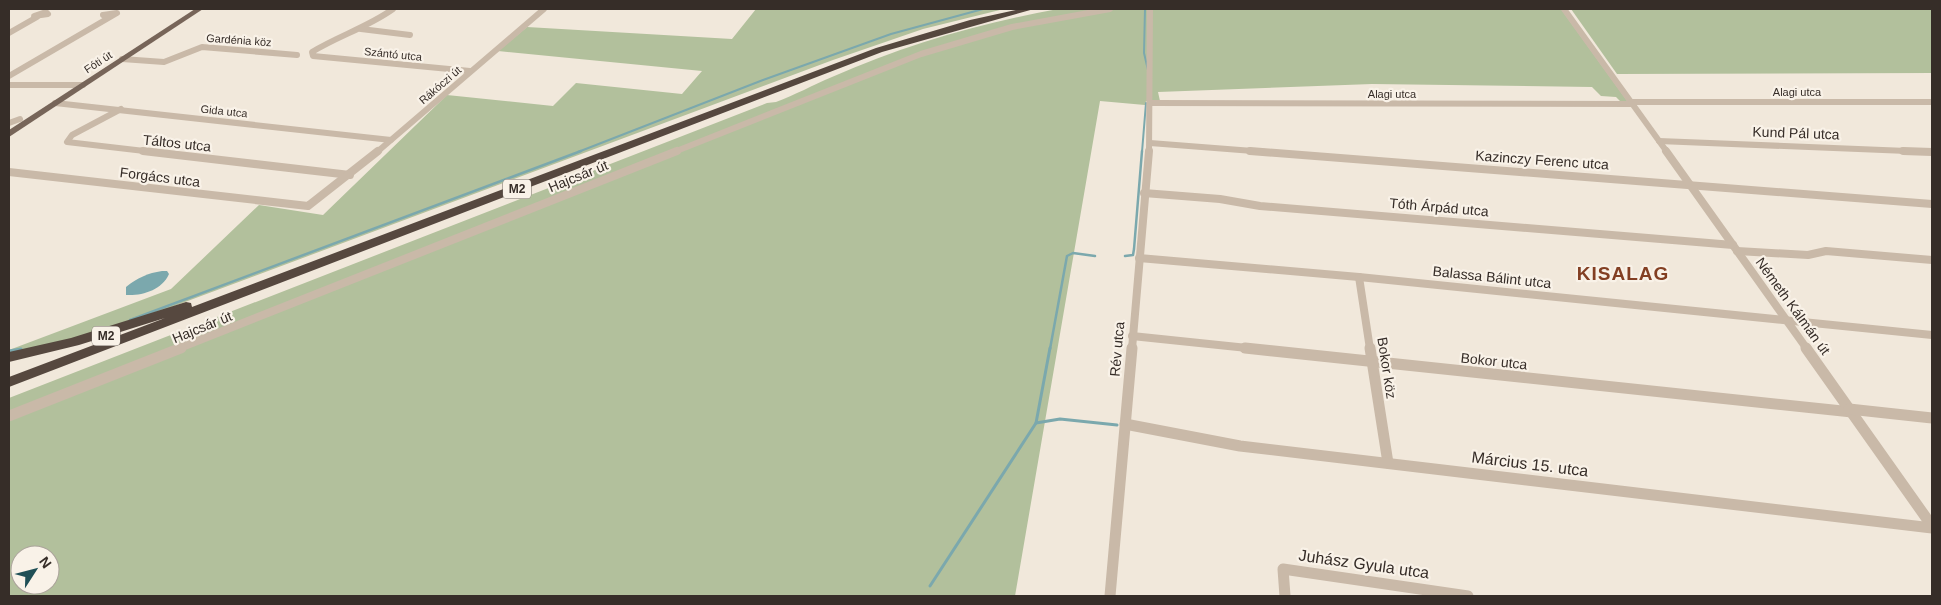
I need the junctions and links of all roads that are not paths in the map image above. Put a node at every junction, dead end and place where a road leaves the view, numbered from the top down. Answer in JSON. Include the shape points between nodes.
{"nodes":[{"id":1,"x":199,"y":9,"type":"edge"},
{"id":2,"x":392,"y":9,"type":"edge"},
{"id":3,"x":544,"y":9,"type":"edge"},
{"id":4,"x":1008,"y":9,"type":"edge"},
{"id":5,"x":1030,"y":9,"type":"edge"},
{"id":6,"x":1110,"y":9,"type":"edge"},
{"id":7,"x":1150,"y":9,"type":"edge"},
{"id":8,"x":1564,"y":9,"type":"edge"},
{"id":9,"x":37,"y":17,"type":"dead end"},
{"id":10,"x":106,"y":18,"type":"dead end"},
{"id":11,"x":359,"y":29,"type":"junction"},
{"id":12,"x":9,"y":33,"type":"edge"},
{"id":13,"x":410,"y":35,"type":"dead end"},
{"id":14,"x":297,"y":55,"type":"dead end"},
{"id":15,"x":122,"y":59,"type":"junction"},
{"id":16,"x":470,"y":71,"type":"junction"},
{"id":17,"x":9,"y":76,"type":"edge"},
{"id":18,"x":9,"y":84,"type":"edge"},
{"id":19,"x":84,"y":85,"type":"junction"},
{"id":20,"x":1932,"y":102,"type":"edge"},
{"id":21,"x":55,"y":103,"type":"junction"},
{"id":22,"x":1152,"y":103,"type":"junction"},
{"id":23,"x":1632,"y":103,"type":"junction"},
{"id":24,"x":121,"y":109,"type":"junction"},
{"id":25,"x":20,"y":119,"type":"dead end"},
{"id":26,"x":9,"y":123,"type":"edge"},
{"id":27,"x":9,"y":134,"type":"edge"},
{"id":28,"x":391,"y":140,"type":"junction"},
{"id":29,"x":1659,"y":141,"type":"junction"},
{"id":30,"x":1150,"y":142,"type":"junction"},
{"id":31,"x":1932,"y":152,"type":"edge"},
{"id":32,"x":9,"y":172,"type":"edge"},
{"id":33,"x":350,"y":175,"type":"junction"},
{"id":34,"x":1689,"y":184,"type":"junction"},
{"id":35,"x":1144,"y":193,"type":"junction"},
{"id":36,"x":1932,"y":204,"type":"edge"},
{"id":37,"x":308,"y":206,"type":"joint"},
{"id":38,"x":1735,"y":248,"type":"junction"},
{"id":39,"x":1139,"y":258,"type":"junction"},
{"id":40,"x":1932,"y":260,"type":"edge"},
{"id":41,"x":1359,"y":277,"type":"junction"},
{"id":42,"x":204,"y":300,"type":"junction"},
{"id":43,"x":1787,"y":321,"type":"junction"},
{"id":44,"x":1932,"y":335,"type":"edge"},
{"id":45,"x":1132,"y":336,"type":"junction"},
{"id":46,"x":9,"y":357,"type":"edge"},
{"id":47,"x":1372,"y":362,"type":"junction"},
{"id":48,"x":9,"y":372,"type":"edge"},
{"id":49,"x":9,"y":382,"type":"edge"},
{"id":50,"x":1851,"y":411,"type":"junction"},
{"id":51,"x":9,"y":416,"type":"edge"},
{"id":52,"x":1932,"y":418,"type":"edge"},
{"id":53,"x":1124,"y":424,"type":"junction"},
{"id":54,"x":1388,"y":463,"type":"junction"},
{"id":55,"x":1828,"y":516,"type":"joint"},
{"id":56,"x":1932,"y":527,"type":"edge"},
{"id":57,"x":1110,"y":596,"type":"edge"},
{"id":58,"x":1285,"y":596,"type":"edge"},
{"id":59,"x":1468,"y":596,"type":"edge"}],
"edges":[{"from":1,"to":15,"type":"main road","name":"Fóti út"},
{"from":2,"to":11,"type":"street","via":[[380,20]]},
{"from":3,"to":16,"type":"street","name":"Rákóczi út"},
{"from":4,"to":42,"type":"highway","number":"M2","via":[[919,32],[857,53]]},
{"from":5,"to":49,"type":"highway","number":"M2","via":[[954,27],[871,53]]},
{"from":6,"to":51,"type":"street","name":"Hajcsár út","via":[[1012,28],[920,54]]},
{"from":7,"to":22,"type":"street","name":"Rév utca","via":[[1148,48]]},
{"from":8,"to":23,"type":"street","name":"Németh Kálmán út"},
{"from":9,"to":12,"type":"street"},
{"from":10,"to":17,"type":"street"},
{"from":11,"to":13,"type":"street"},
{"from":11,"to":16,"type":"street","name":"Szántó utca","via":[[322,45],[312,52],[313,56]]},
{"from":14,"to":15,"type":"street","name":"Gardénia köz","via":[[202,47],[164,62]]},
{"from":15,"to":19,"type":"main road","name":"Fóti út"},
{"from":16,"to":28,"type":"street","name":"Rákóczi út"},
{"from":18,"to":19,"type":"street"},
{"from":19,"to":21,"type":"main road","name":"Fóti út"},
{"from":20,"to":23,"type":"street","name":"Alagi utca"},
{"from":21,"to":24,"type":"street","name":"Gida utca"},
{"from":21,"to":27,"type":"main road","name":"Fóti út"},
{"from":22,"to":23,"type":"street","name":"Alagi utca"},
{"from":22,"to":30,"type":"street","name":"Rév utca"},
{"from":23,"to":29,"type":"street","name":"Németh Kálmán út"},
{"from":24,"to":28,"type":"street","name":"Gida utca"},
{"from":24,"to":33,"type":"street","name":"Táltos utca","via":[[72,135],[67,142]]},
{"from":25,"to":26,"type":"street"},
{"from":28,"to":33,"type":"street","name":"Rákóczi út"},
{"from":29,"to":31,"type":"street","name":"Kund Pál utca"},
{"from":29,"to":34,"type":"street","name":"Németh Kálmán út"},
{"from":30,"to":34,"type":"street","name":"Kazinczy Ferenc utca"},
{"from":30,"to":35,"type":"street","name":"Rév utca"},
{"from":32,"to":37,"type":"street","name":"Forgács utca"},
{"from":33,"to":37,"type":"street","name":"Rákóczi út"},
{"from":34,"to":36,"type":"street","name":"Kazinczy Ferenc utca"},
{"from":34,"to":38,"type":"street","name":"Németh Kálmán út"},
{"from":35,"to":38,"type":"street","name":"Tóth Árpád utca"},
{"from":35,"to":39,"type":"street","name":"Rév utca"},
{"from":38,"to":40,"type":"street","name":"Tóth Árpád utca","via":[[1808,255],[1826,250]]},
{"from":38,"to":43,"type":"street","name":"Németh Kálmán út"},
{"from":39,"to":41,"type":"street","name":"Balassa Bálint utca"},
{"from":39,"to":45,"type":"street","name":"Rév utca"},
{"from":41,"to":43,"type":"street","name":"Balassa Bálint utca"},
{"from":41,"to":47,"type":"street","name":"Bokor köz"},
{"from":42,"to":46,"type":"highway","via":[[74,342]]},
{"from":42,"to":48,"type":"highway","number":"M2"},
{"from":43,"to":44,"type":"street","name":"Balassa Bálint utca"},
{"from":43,"to":50,"type":"street","name":"Németh Kálmán út"},
{"from":45,"to":47,"type":"street","name":"Bokor utca"},
{"from":45,"to":53,"type":"street","name":"Rév utca"},
{"from":47,"to":50,"type":"street","name":"Bokor utca"},
{"from":47,"to":54,"type":"street","name":"Bokor köz"},
{"from":50,"to":52,"type":"street","name":"Bokor utca"},
{"from":50,"to":56,"type":"street","name":"Németh Kálmán út"},
{"from":53,"to":54,"type":"street","name":"Március 15. utca","via":[[1240,446]]},
{"from":53,"to":57,"type":"street","name":"Rév utca"},
{"from":54,"to":55,"type":"street","name":"Március 15. utca"},
{"from":55,"to":56,"type":"street","name":"Március 15. utca"},
{"from":58,"to":59,"type":"street","name":"Juhász Gyula utca","via":[[1283,569]]}]}
